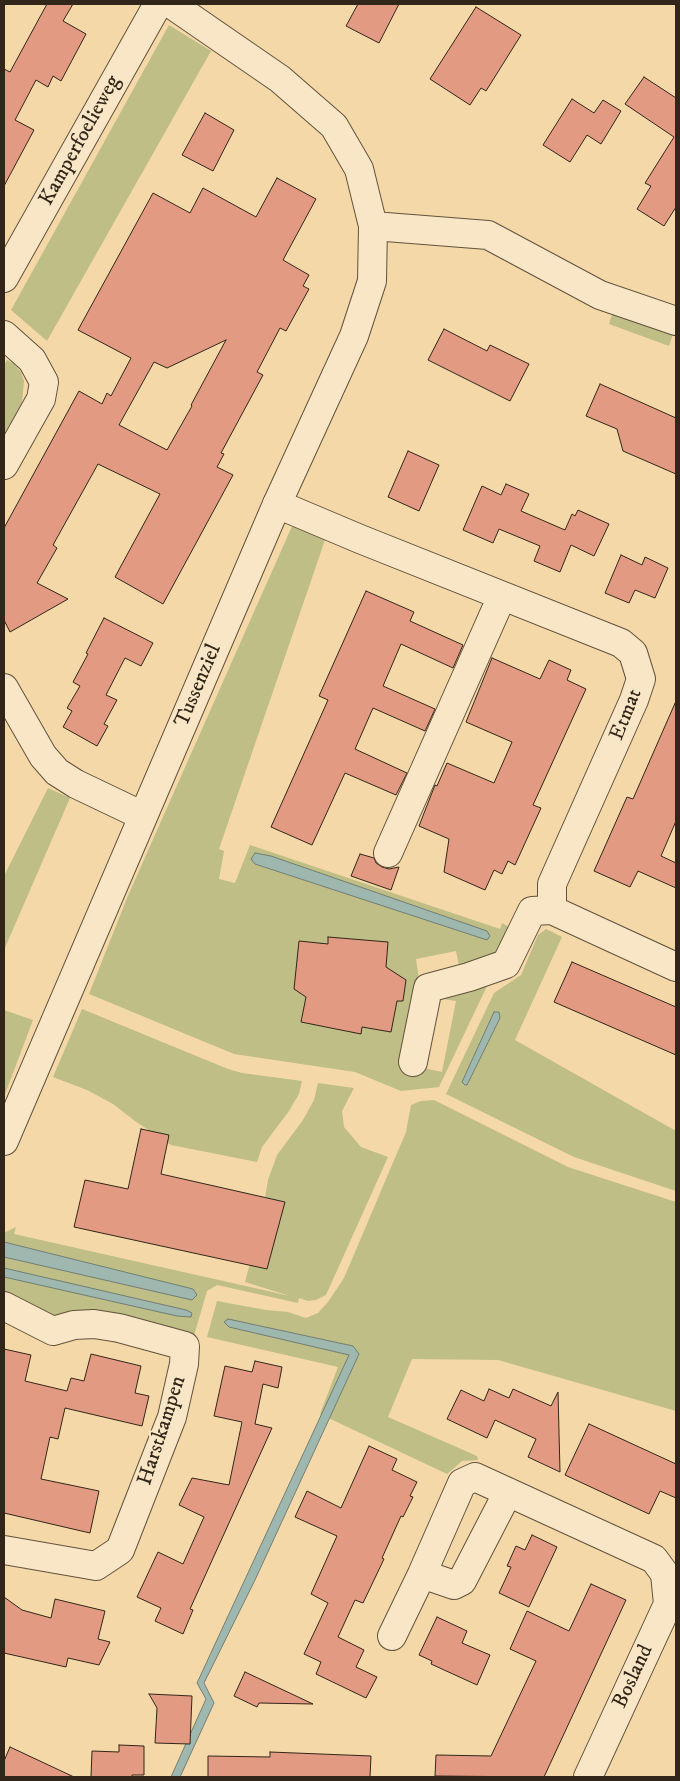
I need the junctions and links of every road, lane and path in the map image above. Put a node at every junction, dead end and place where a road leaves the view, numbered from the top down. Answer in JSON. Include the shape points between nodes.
{"nodes":[{"id":1,"x":158,"y":4,"type":"edge"},
{"id":2,"x":171,"y":4,"type":"edge"},
{"id":3,"x":372,"y":226,"type":"junction"},
{"id":4,"x":4,"y":278,"type":"edge"},
{"id":5,"x":676,"y":321,"type":"edge"},
{"id":6,"x":4,"y":335,"type":"edge"},
{"id":7,"x":4,"y":465,"type":"edge"},
{"id":8,"x":278,"y":504,"type":"junction"},
{"id":9,"x":502,"y":596,"type":"junction"},
{"id":10,"x":4,"y":688,"type":"edge"},
{"id":11,"x":143,"y":816,"type":"junction"},
{"id":12,"x":388,"y":853,"type":"dead end"},
{"id":13,"x":552,"y":910,"type":"junction"},
{"id":14,"x":676,"y":967,"type":"edge"},
{"id":15,"x":413,"y":1062,"type":"dead end"},
{"id":16,"x":4,"y":1141,"type":"edge"},
{"id":17,"x":4,"y":1306,"type":"edge"},
{"id":18,"x":508,"y":1492,"type":"junction"},
{"id":19,"x":4,"y":1550,"type":"edge"},
{"id":20,"x":671,"y":1572,"type":"edge"},
{"id":21,"x":422,"y":1574,"type":"junction"},
{"id":22,"x":392,"y":1636,"type":"dead end"},
{"id":23,"x":588,"y":1777,"type":"edge"}],
"edges":[{"from":1,"to":4,"type":"street","name":"Kamperfoelieweg"},
{"from":2,"to":3,"type":"street","name":"Tussenziel","via":[[280,79],[334,126],[359,169]]},
{"from":3,"to":5,"type":"street","via":[[488,235],[600,295]]},
{"from":3,"to":8,"type":"street","name":"Tussenziel","via":[[372,281],[354,336]]},
{"from":6,"to":7,"type":"street","via":[[32,360],[44,382],[41,399]]},
{"from":8,"to":9,"type":"street","name":"Etmat"},
{"from":8,"to":11,"type":"street","name":"Tussenziel"},
{"from":9,"to":12,"type":"street"},
{"from":9,"to":13,"type":"street","name":"Etmat","via":[[621,643],[633,653],[641,679],[552,884]]},
{"from":10,"to":11,"type":"street","via":[[43,756],[56,772]]},
{"from":11,"to":16,"type":"street","name":"Tussenziel"},
{"from":13,"to":14,"type":"street"},
{"from":13,"to":15,"type":"street","via":[[532,911],[506,964],[428,988]]},
{"from":17,"to":19,"type":"street","name":"Harstkampen","via":[[53,1331],[94,1324],[184,1346],[184,1364],[172,1417],[120,1550],[96,1566]]},
{"from":18,"to":20,"type":"street","name":"Bosland","via":[[654,1559]]},
{"from":18,"to":21,"type":"street","via":[[462,1581],[454,1585]]},
{"from":18,"to":21,"type":"street","name":"Bosland","via":[[475,1477],[462,1483]]},
{"from":20,"to":23,"type":"street","name":"Bosland","via":[[668,1604]]},
{"from":21,"to":22,"type":"street","name":"Bosland"}]}
